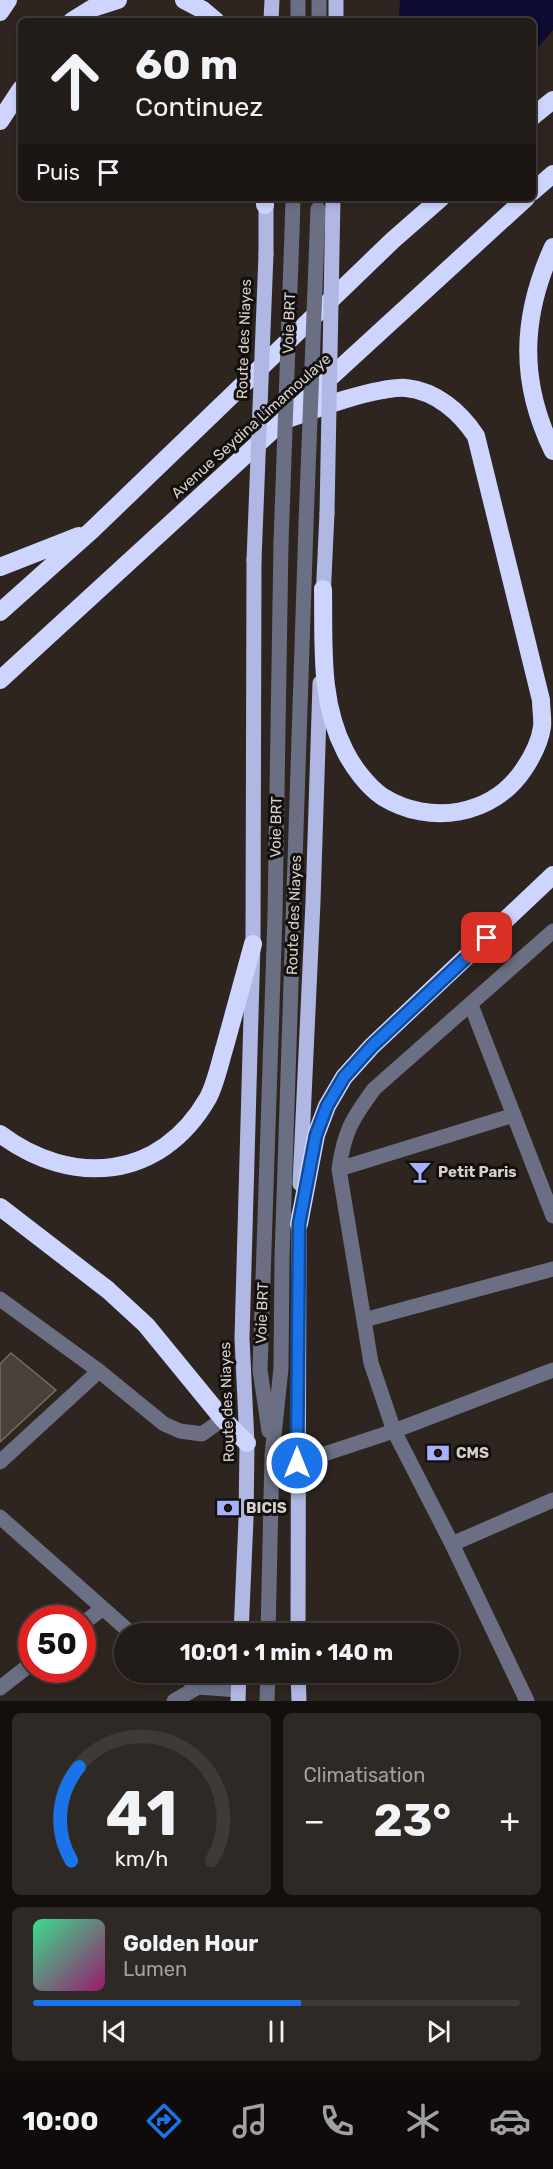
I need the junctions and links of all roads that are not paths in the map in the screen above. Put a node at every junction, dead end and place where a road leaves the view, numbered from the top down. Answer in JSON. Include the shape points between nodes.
{"nodes":[{"id":1,"x":8,"y":0,"type":"edge"},
{"id":2,"x":118,"y":0,"type":"edge"},
{"id":3,"x":184,"y":0,"type":"edge"},
{"id":4,"x":272,"y":0,"type":"edge"},
{"id":5,"x":298,"y":0,"type":"edge"},
{"id":6,"x":319,"y":0,"type":"edge"},
{"id":7,"x":336,"y":0,"type":"edge"},
{"id":8,"x":0,"y":12,"type":"edge"},
{"id":9,"x":77,"y":18,"type":"edge"},
{"id":10,"x":212,"y":18,"type":"edge"},
{"id":11,"x":271,"y":18,"type":"edge"},
{"id":12,"x":298,"y":18,"type":"edge"},
{"id":13,"x":319,"y":18,"type":"edge"},
{"id":14,"x":336,"y":18,"type":"edge"},
{"id":15,"x":18,"y":94,"type":"edge"},
{"id":16,"x":553,"y":99,"type":"edge"},
{"id":17,"x":536,"y":114,"type":"edge"},
{"id":18,"x":0,"y":121,"type":"edge"},
{"id":19,"x":553,"y":174,"type":"edge"},
{"id":20,"x":536,"y":189,"type":"edge"},
{"id":21,"x":265,"y":201,"type":"edge"},
{"id":22,"x":293,"y":201,"type":"edge"},
{"id":23,"x":333,"y":201,"type":"edge"},
{"id":24,"x":438,"y":201,"type":"edge"},
{"id":25,"x":523,"y":201,"type":"edge"},
{"id":26,"x":318,"y":203,"type":"edge"},
{"id":27,"x":553,"y":247,"type":"edge"},
{"id":28,"x":285,"y":420,"type":"junction"},
{"id":29,"x":553,"y":451,"type":"edge"},
{"id":30,"x":92,"y":531,"type":"junction"},
{"id":31,"x":0,"y":567,"type":"edge"},
{"id":32,"x":323,"y":589,"type":"junction"},
{"id":33,"x":0,"y":612,"type":"edge"},
{"id":34,"x":0,"y":680,"type":"edge"},
{"id":35,"x":553,"y":875,"type":"edge"},
{"id":36,"x":553,"y":931,"type":"edge"},
{"id":37,"x":254,"y":944,"type":"junction"},
{"id":38,"x":471,"y":1005,"type":"junction"},
{"id":39,"x":514,"y":1115,"type":"junction"},
{"id":40,"x":0,"y":1134,"type":"edge"},
{"id":41,"x":339,"y":1169,"type":"junction"},
{"id":42,"x":549,"y":1196,"type":"edge"},
{"id":43,"x":0,"y":1207,"type":"edge"},
{"id":44,"x":553,"y":1216,"type":"edge"},
{"id":45,"x":299,"y":1224,"type":"junction"},
{"id":46,"x":553,"y":1269,"type":"edge"},
{"id":47,"x":0,"y":1299,"type":"edge"},
{"id":48,"x":364,"y":1320,"type":"junction"},
{"id":49,"x":553,"y":1370,"type":"edge"},
{"id":50,"x":99,"y":1371,"type":"junction"},
{"id":51,"x":223,"y":1419,"type":"junction"},
{"id":52,"x":394,"y":1431,"type":"junction"},
{"id":53,"x":247,"y":1443,"type":"junction"},
{"id":54,"x":272,"y":1455,"type":"junction"},
{"id":55,"x":0,"y":1462,"type":"edge"},
{"id":56,"x":297,"y":1463,"type":"junction"},
{"id":57,"x":553,"y":1500,"type":"edge"},
{"id":58,"x":0,"y":1517,"type":"edge"},
{"id":59,"x":452,"y":1544,"type":"junction"},
{"id":60,"x":102,"y":1609,"type":"junction"},
{"id":61,"x":96,"y":1614,"type":"edge"},
{"id":62,"x":119,"y":1623,"type":"edge"},
{"id":63,"x":241,"y":1623,"type":"edge"},
{"id":64,"x":268,"y":1623,"type":"edge"},
{"id":65,"x":298,"y":1623,"type":"edge"},
{"id":66,"x":18,"y":1674,"type":"edge"},
{"id":67,"x":192,"y":1683,"type":"edge"},
{"id":68,"x":268,"y":1683,"type":"edge"},
{"id":69,"x":298,"y":1683,"type":"edge"},
{"id":70,"x":0,"y":1688,"type":"edge"},
{"id":71,"x":198,"y":1688,"type":"junction"},
{"id":72,"x":238,"y":1695,"type":"edge"},
{"id":73,"x":174,"y":1701,"type":"edge"},
{"id":74,"x":267,"y":1701,"type":"edge"},
{"id":75,"x":299,"y":1701,"type":"edge"},
{"id":76,"x":527,"y":1701,"type":"edge"}],
"edges":[{"from":1,"to":8,"type":"highway"},
{"from":2,"to":9,"type":"highway"},
{"from":3,"to":10,"type":"highway"},
{"from":4,"to":11,"type":"main road"},
{"from":5,"to":12,"type":"street"},
{"from":6,"to":13,"type":"street"},
{"from":7,"to":14,"type":"main road"},
{"from":15,"to":18,"type":"highway"},
{"from":16,"to":17,"type":"highway"},
{"from":19,"to":20,"type":"highway"},
{"from":21,"to":37,"type":"main road","name":"Route des Niayes","bridge":true,"via":[[254,560]]},
{"from":22,"to":54,"type":"street","name":"Voie BRT","bridge":true,"via":[[260,1371]]},
{"from":23,"to":32,"type":"main road","name":"Route des Niayes","bridge":true},
{"from":24,"to":30,"type":"highway"},
{"from":25,"to":28,"type":"highway","name":"Avenue Seydina Limamoulaye"},
{"from":26,"to":54,"type":"street","name":"Voie BRT","bridge":true,"via":[[281,1368]]},
{"from":27,"to":29,"type":"highway","via":[[530,315],[527,357],[531,393]]},
{"from":28,"to":32,"type":"highway","via":[[352,397],[404,387],[422,391],[466,420],[476,436],[541,700],[542,728],[533,756],[517,780],[494,800],[468,811],[436,815],[405,808],[380,795],[359,773],[334,727],[325,689]]},
{"from":28,"to":34,"type":"highway","name":"Avenue Seydina Limamoulaye"},
{"from":30,"to":31,"type":"highway"},
{"from":30,"to":33,"type":"highway"},
{"from":32,"to":45,"type":"main road","name":"Route des Niayes"},
{"from":35,"to":45,"type":"highway","via":[[344,1077],[316,1135]]},
{"from":36,"to":38,"type":"street"},
{"from":37,"to":40,"type":"highway","via":[[209,1097],[167,1146],[136,1162],[105,1170],[45,1159]]},
{"from":37,"to":53,"type":"main road","name":"Route des Niayes","via":[[242,1338]]},
{"from":38,"to":39,"type":"street"},
{"from":38,"to":41,"type":"street","via":[[374,1089],[354,1116],[342,1142]]},
{"from":39,"to":41,"type":"street"},
{"from":39,"to":42,"type":"street"},
{"from":41,"to":48,"type":"street"},
{"from":42,"to":44,"type":"street"},
{"from":43,"to":51,"type":"highway","via":[[108,1290],[146,1325]]},
{"from":45,"to":56,"type":"main road","name":"Route des Niayes"},
{"from":46,"to":48,"type":"street"},
{"from":47,"to":50,"type":"street"},
{"from":48,"to":52,"type":"street","via":[[371,1363]]},
{"from":49,"to":52,"type":"street"},
{"from":50,"to":51,"type":"street","via":[[150,1415],[180,1431],[202,1434]]},
{"from":50,"to":55,"type":"street"},
{"from":51,"to":53,"type":"highway"},
{"from":52,"to":56,"type":"street"},
{"from":52,"to":59,"type":"street"},
{"from":53,"to":63,"type":"main road","name":"Route des Niayes"},
{"from":54,"to":64,"type":"street","name":"Voie BRT"},
{"from":56,"to":65,"type":"main road","name":"Route des Niayes"},
{"from":57,"to":59,"type":"street"},
{"from":58,"to":60,"type":"street"},
{"from":59,"to":76,"type":"street"},
{"from":60,"to":61,"type":"street"},
{"from":60,"to":62,"type":"street"},
{"from":66,"to":70,"type":"street"},
{"from":67,"to":71,"type":"street"},
{"from":68,"to":74,"type":"street"},
{"from":69,"to":75,"type":"main road"},
{"from":71,"to":72,"type":"street"},
{"from":71,"to":73,"type":"street"}]}
